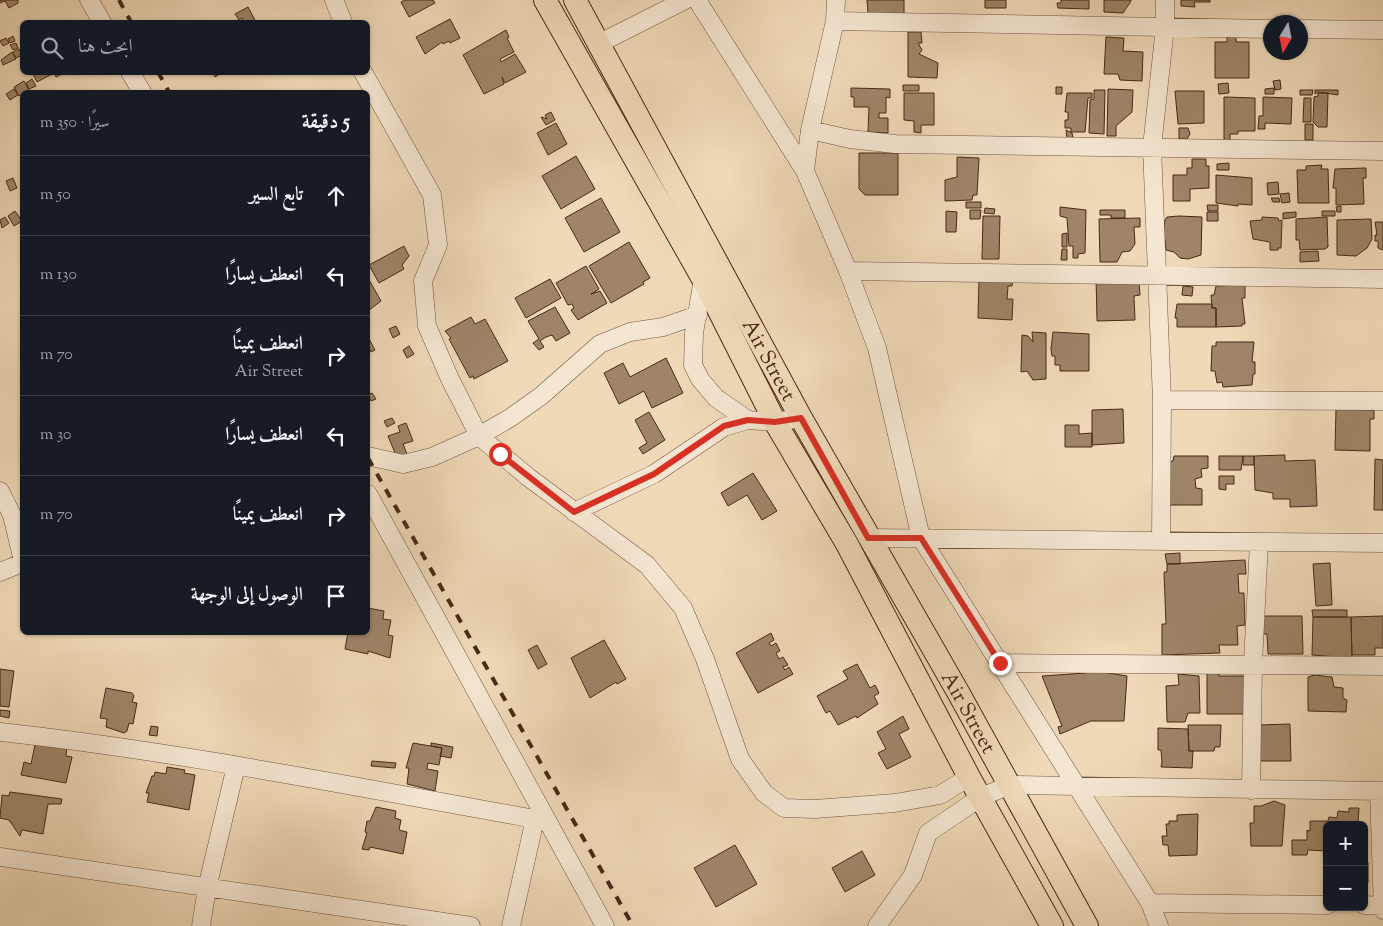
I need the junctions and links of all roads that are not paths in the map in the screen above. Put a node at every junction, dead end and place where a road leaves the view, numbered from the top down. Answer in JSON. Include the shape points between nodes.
{"nodes":[{"id":1,"x":89,"y":0,"type":"edge"},
{"id":2,"x":334,"y":0,"type":"edge"},
{"id":3,"x":545,"y":0,"type":"edge"},
{"id":4,"x":575,"y":0,"type":"edge"},
{"id":5,"x":685,"y":0,"type":"edge"},
{"id":6,"x":697,"y":0,"type":"edge"},
{"id":7,"x":836,"y":0,"type":"edge"},
{"id":8,"x":1165,"y":0,"type":"edge"},
{"id":9,"x":101,"y":20,"type":"edge"},
{"id":10,"x":342,"y":20,"type":"edge"},
{"id":11,"x":835,"y":21,"type":"junction"},
{"id":12,"x":1165,"y":28,"type":"junction"},
{"id":13,"x":1263,"y":29,"type":"edge"},
{"id":14,"x":1308,"y":29,"type":"edge"},
{"id":15,"x":1383,"y":30,"type":"edge"},
{"id":16,"x":598,"y":44,"type":"junction"},
{"id":17,"x":132,"y":75,"type":"edge"},
{"id":18,"x":365,"y":75,"type":"edge"},
{"id":19,"x":141,"y":90,"type":"edge"},
{"id":20,"x":810,"y":130,"type":"junction"},
{"id":21,"x":1152,"y":147,"type":"junction"},
{"id":22,"x":1383,"y":151,"type":"edge"},
{"id":23,"x":805,"y":171,"type":"junction"},
{"id":24,"x":717,"y":261,"type":"junction"},
{"id":25,"x":848,"y":271,"type":"junction"},
{"id":26,"x":1157,"y":276,"type":"junction"},
{"id":27,"x":703,"y":279,"type":"junction"},
{"id":28,"x":1383,"y":279,"type":"edge"},
{"id":29,"x":698,"y":314,"type":"junction"},
{"id":30,"x":1162,"y":400,"type":"junction"},
{"id":31,"x":1383,"y":401,"type":"edge"},
{"id":32,"x":801,"y":418,"type":"junction"},
{"id":33,"x":748,"y":420,"type":"junction"},
{"id":34,"x":775,"y":422,"type":"junction"},
{"id":35,"x":478,"y":436,"type":"junction"},
{"id":36,"x":370,"y":456,"type":"edge"},
{"id":37,"x":0,"y":491,"type":"edge"},
{"id":38,"x":370,"y":498,"type":"edge"},
{"id":39,"x":574,"y":512,"type":"junction"},
{"id":40,"x":868,"y":538,"type":"junction"},
{"id":41,"x":921,"y":538,"type":"junction"},
{"id":42,"x":1161,"y":540,"type":"junction"},
{"id":43,"x":1259,"y":542,"type":"junction"},
{"id":44,"x":1383,"y":543,"type":"edge"},
{"id":45,"x":20,"y":549,"type":"edge"},
{"id":46,"x":20,"y":563,"type":"edge"},
{"id":47,"x":0,"y":572,"type":"edge"},
{"id":48,"x":1000,"y":663,"type":"junction"},
{"id":49,"x":1253,"y":664,"type":"junction"},
{"id":50,"x":1383,"y":666,"type":"edge"},
{"id":51,"x":0,"y":732,"type":"edge"},
{"id":52,"x":236,"y":766,"type":"junction"},
{"id":53,"x":970,"y":778,"type":"junction"},
{"id":54,"x":1010,"y":785,"type":"junction"},
{"id":55,"x":1076,"y":786,"type":"junction"},
{"id":56,"x":1251,"y":790,"type":"junction"},
{"id":57,"x":1381,"y":791,"type":"edge"},
{"id":58,"x":981,"y":797,"type":"junction"},
{"id":59,"x":541,"y":820,"type":"junction"},
{"id":60,"x":0,"y":857,"type":"edge"},
{"id":61,"x":207,"y":888,"type":"junction"},
{"id":62,"x":1150,"y":902,"type":"junction"},
{"id":63,"x":1323,"y":905,"type":"edge"},
{"id":64,"x":1368,"y":905,"type":"edge"},
{"id":65,"x":1383,"y":906,"type":"edge"},
{"id":66,"x":1383,"y":910,"type":"edge"},
{"id":67,"x":201,"y":926,"type":"edge"},
{"id":68,"x":471,"y":926,"type":"edge"},
{"id":69,"x":511,"y":926,"type":"edge"},
{"id":70,"x":605,"y":926,"type":"edge"},
{"id":71,"x":877,"y":926,"type":"edge"},
{"id":72,"x":1052,"y":926,"type":"edge"},
{"id":73,"x":1087,"y":926,"type":"edge"},
{"id":74,"x":1159,"y":926,"type":"edge"}],
"edges":[{"from":1,"to":9,"type":"street"},
{"from":2,"to":10,"type":"street"},
{"from":3,"to":27,"type":"main road","name":"Air Street"},
{"from":4,"to":16,"type":"main road","name":"Air Street"},
{"from":5,"to":16,"type":"street"},
{"from":6,"to":23,"type":"street"},
{"from":7,"to":11,"type":"street"},
{"from":8,"to":12,"type":"street"},
{"from":11,"to":12,"type":"street"},
{"from":11,"to":20,"type":"street"},
{"from":12,"to":13,"type":"street"},
{"from":12,"to":21,"type":"street"},
{"from":14,"to":15,"type":"street"},
{"from":16,"to":24,"type":"main road","name":"Air Street"},
{"from":17,"to":19,"type":"street"},
{"from":18,"to":35,"type":"street","via":[[432,195],[438,244],[423,281],[428,326]]},
{"from":20,"to":21,"type":"street","via":[[850,140],[895,144]]},
{"from":20,"to":23,"type":"street"},
{"from":21,"to":22,"type":"street"},
{"from":21,"to":26,"type":"street"},
{"from":23,"to":25,"type":"street"},
{"from":24,"to":27,"type":"street"},
{"from":24,"to":32,"type":"main road","name":"Air Street"},
{"from":25,"to":26,"type":"street"},
{"from":25,"to":41,"type":"street","via":[[877,348]]},
{"from":26,"to":28,"type":"street"},
{"from":26,"to":30,"type":"street"},
{"from":27,"to":29,"type":"street"},
{"from":27,"to":34,"type":"main road","name":"Air Street"},
{"from":29,"to":33,"type":"street","via":[[693,364],[700,380],[716,398]]},
{"from":29,"to":35,"type":"street","via":[[663,327],[630,332],[600,344],[541,396]]},
{"from":30,"to":31,"type":"street"},
{"from":30,"to":42,"type":"street"},
{"from":32,"to":34,"type":"street"},
{"from":32,"to":40,"type":"main road","name":"Air Street"},
{"from":33,"to":34,"type":"street"},
{"from":33,"to":39,"type":"street","via":[[724,426],[654,474]]},
{"from":34,"to":53,"type":"main road","name":"Air Street","via":[[847,544]]},
{"from":35,"to":36,"type":"street","via":[[415,463],[403,464]]},
{"from":35,"to":39,"type":"street"},
{"from":37,"to":45,"type":"street","via":[[12,515]]},
{"from":38,"to":59,"type":"street"},
{"from":39,"to":53,"type":"street","via":[[647,565],[682,608],[706,660],[740,759],[764,793],[784,808],[895,803],[940,795]]},
{"from":40,"to":41,"type":"street"},
{"from":40,"to":54,"type":"main road","name":"Air Street"},
{"from":41,"to":42,"type":"street"},
{"from":41,"to":48,"type":"street"},
{"from":42,"to":43,"type":"street"},
{"from":43,"to":44,"type":"street"},
{"from":43,"to":49,"type":"street"},
{"from":46,"to":47,"type":"street"},
{"from":48,"to":49,"type":"street"},
{"from":48,"to":55,"type":"street"},
{"from":49,"to":50,"type":"street"},
{"from":49,"to":56,"type":"street"},
{"from":51,"to":52,"type":"street"},
{"from":52,"to":59,"type":"street"},
{"from":52,"to":61,"type":"street"},
{"from":53,"to":58,"type":"main road","name":"Air Street"},
{"from":54,"to":55,"type":"street"},
{"from":54,"to":58,"type":"street"},
{"from":54,"to":73,"type":"main road","name":"Air Street"},
{"from":55,"to":56,"type":"street"},
{"from":55,"to":62,"type":"street"},
{"from":56,"to":57,"type":"street"},
{"from":57,"to":65,"type":"street"},
{"from":58,"to":71,"type":"street","via":[[928,833],[913,875]]},
{"from":58,"to":72,"type":"main road","name":"Air Street"},
{"from":59,"to":69,"type":"street"},
{"from":59,"to":70,"type":"street"},
{"from":60,"to":61,"type":"street"},
{"from":61,"to":67,"type":"street"},
{"from":61,"to":68,"type":"street"},
{"from":62,"to":63,"type":"street"},
{"from":62,"to":74,"type":"street"},
{"from":64,"to":65,"type":"street"},
{"from":65,"to":66,"type":"street"}]}
